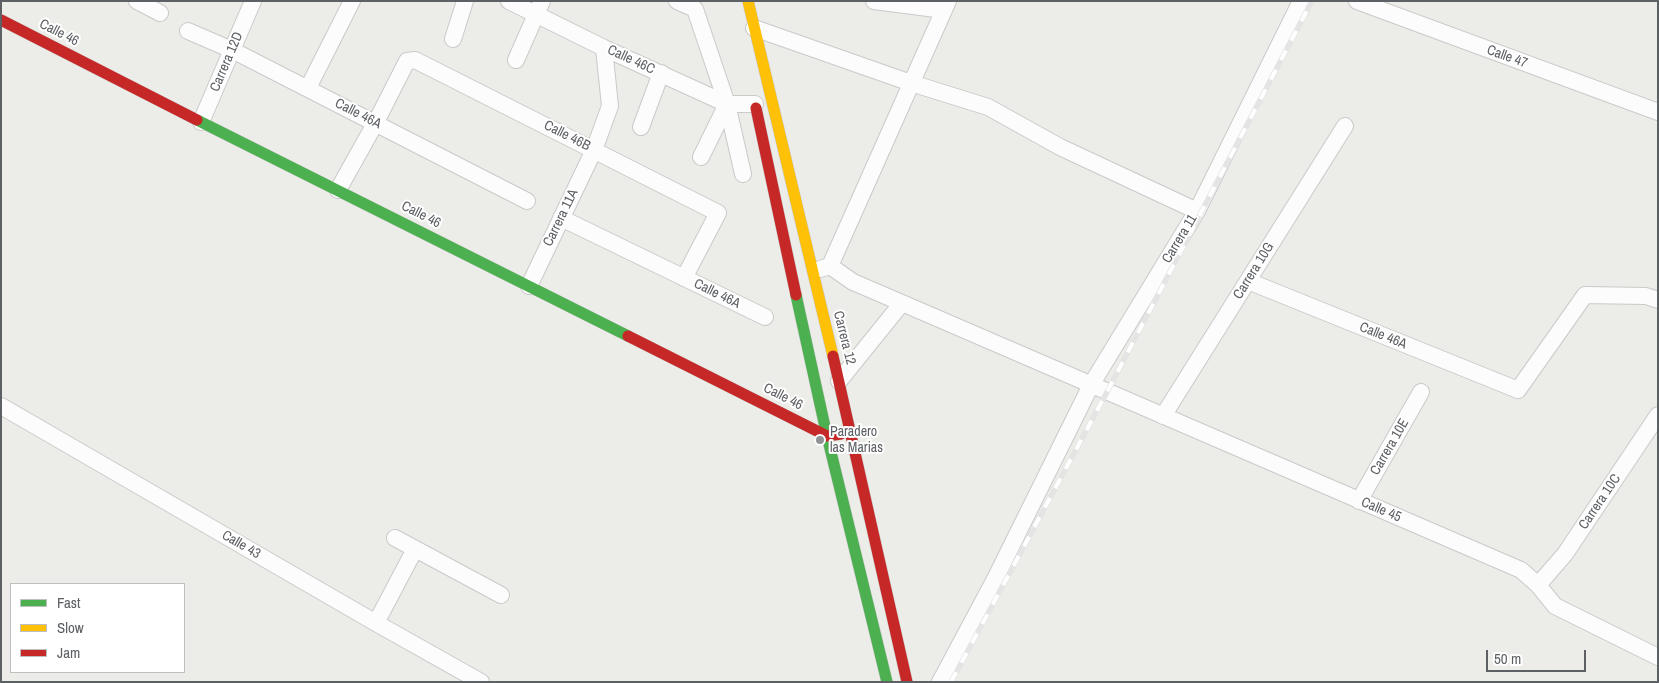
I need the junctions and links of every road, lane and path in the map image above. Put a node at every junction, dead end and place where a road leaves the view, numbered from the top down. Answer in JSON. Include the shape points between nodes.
{"nodes":[{"id":1,"x":137,"y":1,"type":"edge"},
{"id":2,"x":253,"y":1,"type":"edge"},
{"id":3,"x":352,"y":1,"type":"edge"},
{"id":4,"x":465,"y":1,"type":"edge"},
{"id":5,"x":509,"y":1,"type":"edge"},
{"id":6,"x":677,"y":1,"type":"edge"},
{"id":7,"x":748,"y":1,"type":"edge"},
{"id":8,"x":874,"y":1,"type":"edge"},
{"id":9,"x":1301,"y":1,"type":"edge"},
{"id":10,"x":1357,"y":1,"type":"edge"},
{"id":11,"x":946,"y":6,"type":"edge"},
{"id":12,"x":539,"y":7,"type":"edge"},
{"id":13,"x":160,"y":13,"type":"dead end"},
{"id":14,"x":1,"y":20,"type":"edge"},
{"id":15,"x":754,"y":28,"type":"junction"},
{"id":16,"x":188,"y":31,"type":"dead end"},
{"id":17,"x":453,"y":39,"type":"dead end"},
{"id":18,"x":604,"y":48,"type":"junction"},
{"id":19,"x":232,"y":50,"type":"junction"},
{"id":20,"x":516,"y":60,"type":"dead end"},
{"id":21,"x":661,"y":74,"type":"junction"},
{"id":22,"x":912,"y":83,"type":"junction"},
{"id":23,"x":308,"y":88,"type":"junction"},
{"id":24,"x":754,"y":99,"type":"joint"},
{"id":25,"x":727,"y":104,"type":"junction"},
{"id":26,"x":1658,"y":112,"type":"edge"},
{"id":27,"x":201,"y":122,"type":"junction"},
{"id":28,"x":376,"y":122,"type":"junction"},
{"id":29,"x":1345,"y":126,"type":"dead end"},
{"id":30,"x":641,"y":127,"type":"dead end"},
{"id":31,"x":594,"y":150,"type":"junction"},
{"id":32,"x":701,"y":157,"type":"dead end"},
{"id":33,"x":743,"y":174,"type":"dead end"},
{"id":34,"x":338,"y":190,"type":"junction"},
{"id":35,"x":527,"y":200,"type":"dead end"},
{"id":36,"x":1197,"y":211,"type":"junction"},
{"id":37,"x":561,"y":218,"type":"junction"},
{"id":38,"x":830,"y":266,"type":"junction"},
{"id":39,"x":813,"y":272,"type":"junction"},
{"id":40,"x":684,"y":278,"type":"junction"},
{"id":41,"x":1248,"y":281,"type":"junction"},
{"id":42,"x":528,"y":286,"type":"junction"},
{"id":43,"x":1658,"y":300,"type":"edge"},
{"id":44,"x":902,"y":303,"type":"junction"},
{"id":45,"x":765,"y":317,"type":"dead end"},
{"id":46,"x":839,"y":381,"type":"junction"},
{"id":47,"x":1091,"y":385,"type":"junction"},
{"id":48,"x":1422,"y":392,"type":"dead end"},
{"id":49,"x":1,"y":406,"type":"edge"},
{"id":50,"x":1658,"y":415,"type":"edge"},
{"id":51,"x":1163,"y":416,"type":"junction"},
{"id":52,"x":851,"y":432,"type":"junction"},
{"id":53,"x":827,"y":436,"type":"junction"},
{"id":54,"x":1359,"y":501,"type":"junction"},
{"id":55,"x":395,"y":538,"type":"dead end"},
{"id":56,"x":415,"y":549,"type":"junction"},
{"id":57,"x":1538,"y":585,"type":"junction"},
{"id":58,"x":501,"y":595,"type":"dead end"},
{"id":59,"x":376,"y":623,"type":"junction"},
{"id":60,"x":1658,"y":657,"type":"edge"},
{"id":61,"x":481,"y":682,"type":"edge"},
{"id":62,"x":887,"y":682,"type":"edge"},
{"id":63,"x":907,"y":682,"type":"edge"},
{"id":64,"x":940,"y":682,"type":"edge"}],
"edges":[{"from":1,"to":13,"type":"street"},
{"from":2,"to":19,"type":"street","name":"Carrera 12D"},
{"from":3,"to":23,"type":"street"},
{"from":4,"to":17,"type":"street"},
{"from":5,"to":12,"type":"street","name":"Calle 46C"},
{"from":6,"to":25,"type":"street","via":[[695,9]]},
{"from":7,"to":15,"type":"main road","name":"Carrera 12"},
{"from":8,"to":11,"type":"street"},
{"from":9,"to":36,"type":"street","name":"Carrera 11"},
{"from":10,"to":26,"type":"street","name":"Calle 47"},
{"from":11,"to":22,"type":"street"},
{"from":12,"to":18,"type":"street","name":"Calle 46C"},
{"from":12,"to":20,"type":"street"},
{"from":14,"to":27,"type":"main road","name":"Calle 46"},
{"from":15,"to":22,"type":"street"},
{"from":15,"to":39,"type":"main road","name":"Carrera 12"},
{"from":16,"to":19,"type":"street","name":"Calle 46A"},
{"from":18,"to":21,"type":"street","name":"Calle 46C"},
{"from":18,"to":31,"type":"street","name":"Carrera 11A","via":[[610,106]]},
{"from":19,"to":23,"type":"street","name":"Calle 46A"},
{"from":19,"to":27,"type":"street","name":"Carrera 12D"},
{"from":21,"to":25,"type":"street","name":"Calle 46C"},
{"from":21,"to":30,"type":"street"},
{"from":22,"to":36,"type":"street","via":[[988,107],[1060,148]]},
{"from":22,"to":38,"type":"street"},
{"from":23,"to":28,"type":"street","name":"Calle 46A"},
{"from":24,"to":25,"type":"street","name":"Calle 46C"},
{"from":24,"to":53,"type":"main road"},
{"from":25,"to":32,"type":"street"},
{"from":25,"to":33,"type":"street"},
{"from":27,"to":34,"type":"main road","name":"Calle 46"},
{"from":28,"to":31,"type":"street","name":"Calle 46B","via":[[407,61],[415,60]]},
{"from":28,"to":34,"type":"street"},
{"from":28,"to":35,"type":"street","name":"Calle 46A"},
{"from":29,"to":41,"type":"street","name":"Carrera 10G"},
{"from":31,"to":37,"type":"street","name":"Carrera 11A"},
{"from":31,"to":40,"type":"street","name":"Calle 46B","via":[[718,213]]},
{"from":34,"to":42,"type":"main road","name":"Calle 46"},
{"from":36,"to":47,"type":"street","name":"Carrera 11"},
{"from":37,"to":40,"type":"street","name":"Calle 46A"},
{"from":37,"to":42,"type":"street","name":"Carrera 11A"},
{"from":38,"to":39,"type":"street"},
{"from":38,"to":44,"type":"street","name":"Calle 45","via":[[853,282]]},
{"from":39,"to":46,"type":"main road","name":"Carrera 12"},
{"from":40,"to":45,"type":"street","name":"Calle 46A"},
{"from":41,"to":43,"type":"street","name":"Calle 46A","via":[[1518,390],[1585,295],[1646,296]]},
{"from":41,"to":51,"type":"street","name":"Carrera 10G"},
{"from":42,"to":53,"type":"main road","name":"Calle 46"},
{"from":44,"to":46,"type":"street"},
{"from":44,"to":47,"type":"street","name":"Calle 45"},
{"from":46,"to":52,"type":"main road","name":"Carrera 12"},
{"from":47,"to":51,"type":"street","name":"Calle 45"},
{"from":47,"to":64,"type":"street","name":"Carrera 11"},
{"from":48,"to":54,"type":"street","name":"Carrera 10E"},
{"from":49,"to":59,"type":"street","name":"Calle 43"},
{"from":50,"to":57,"type":"street","name":"Carrera 10C","via":[[1565,554]]},
{"from":51,"to":54,"type":"street","name":"Calle 45"},
{"from":52,"to":53,"type":"main road"},
{"from":52,"to":63,"type":"main road","name":"Carrera 12"},
{"from":53,"to":62,"type":"main road"},
{"from":54,"to":57,"type":"street","name":"Calle 45","via":[[1520,570]]},
{"from":55,"to":56,"type":"street"},
{"from":56,"to":58,"type":"street"},
{"from":56,"to":59,"type":"street"},
{"from":57,"to":60,"type":"street","name":"Calle 45","via":[[1554,606]]},
{"from":59,"to":61,"type":"street","name":"Calle 43"}]}
